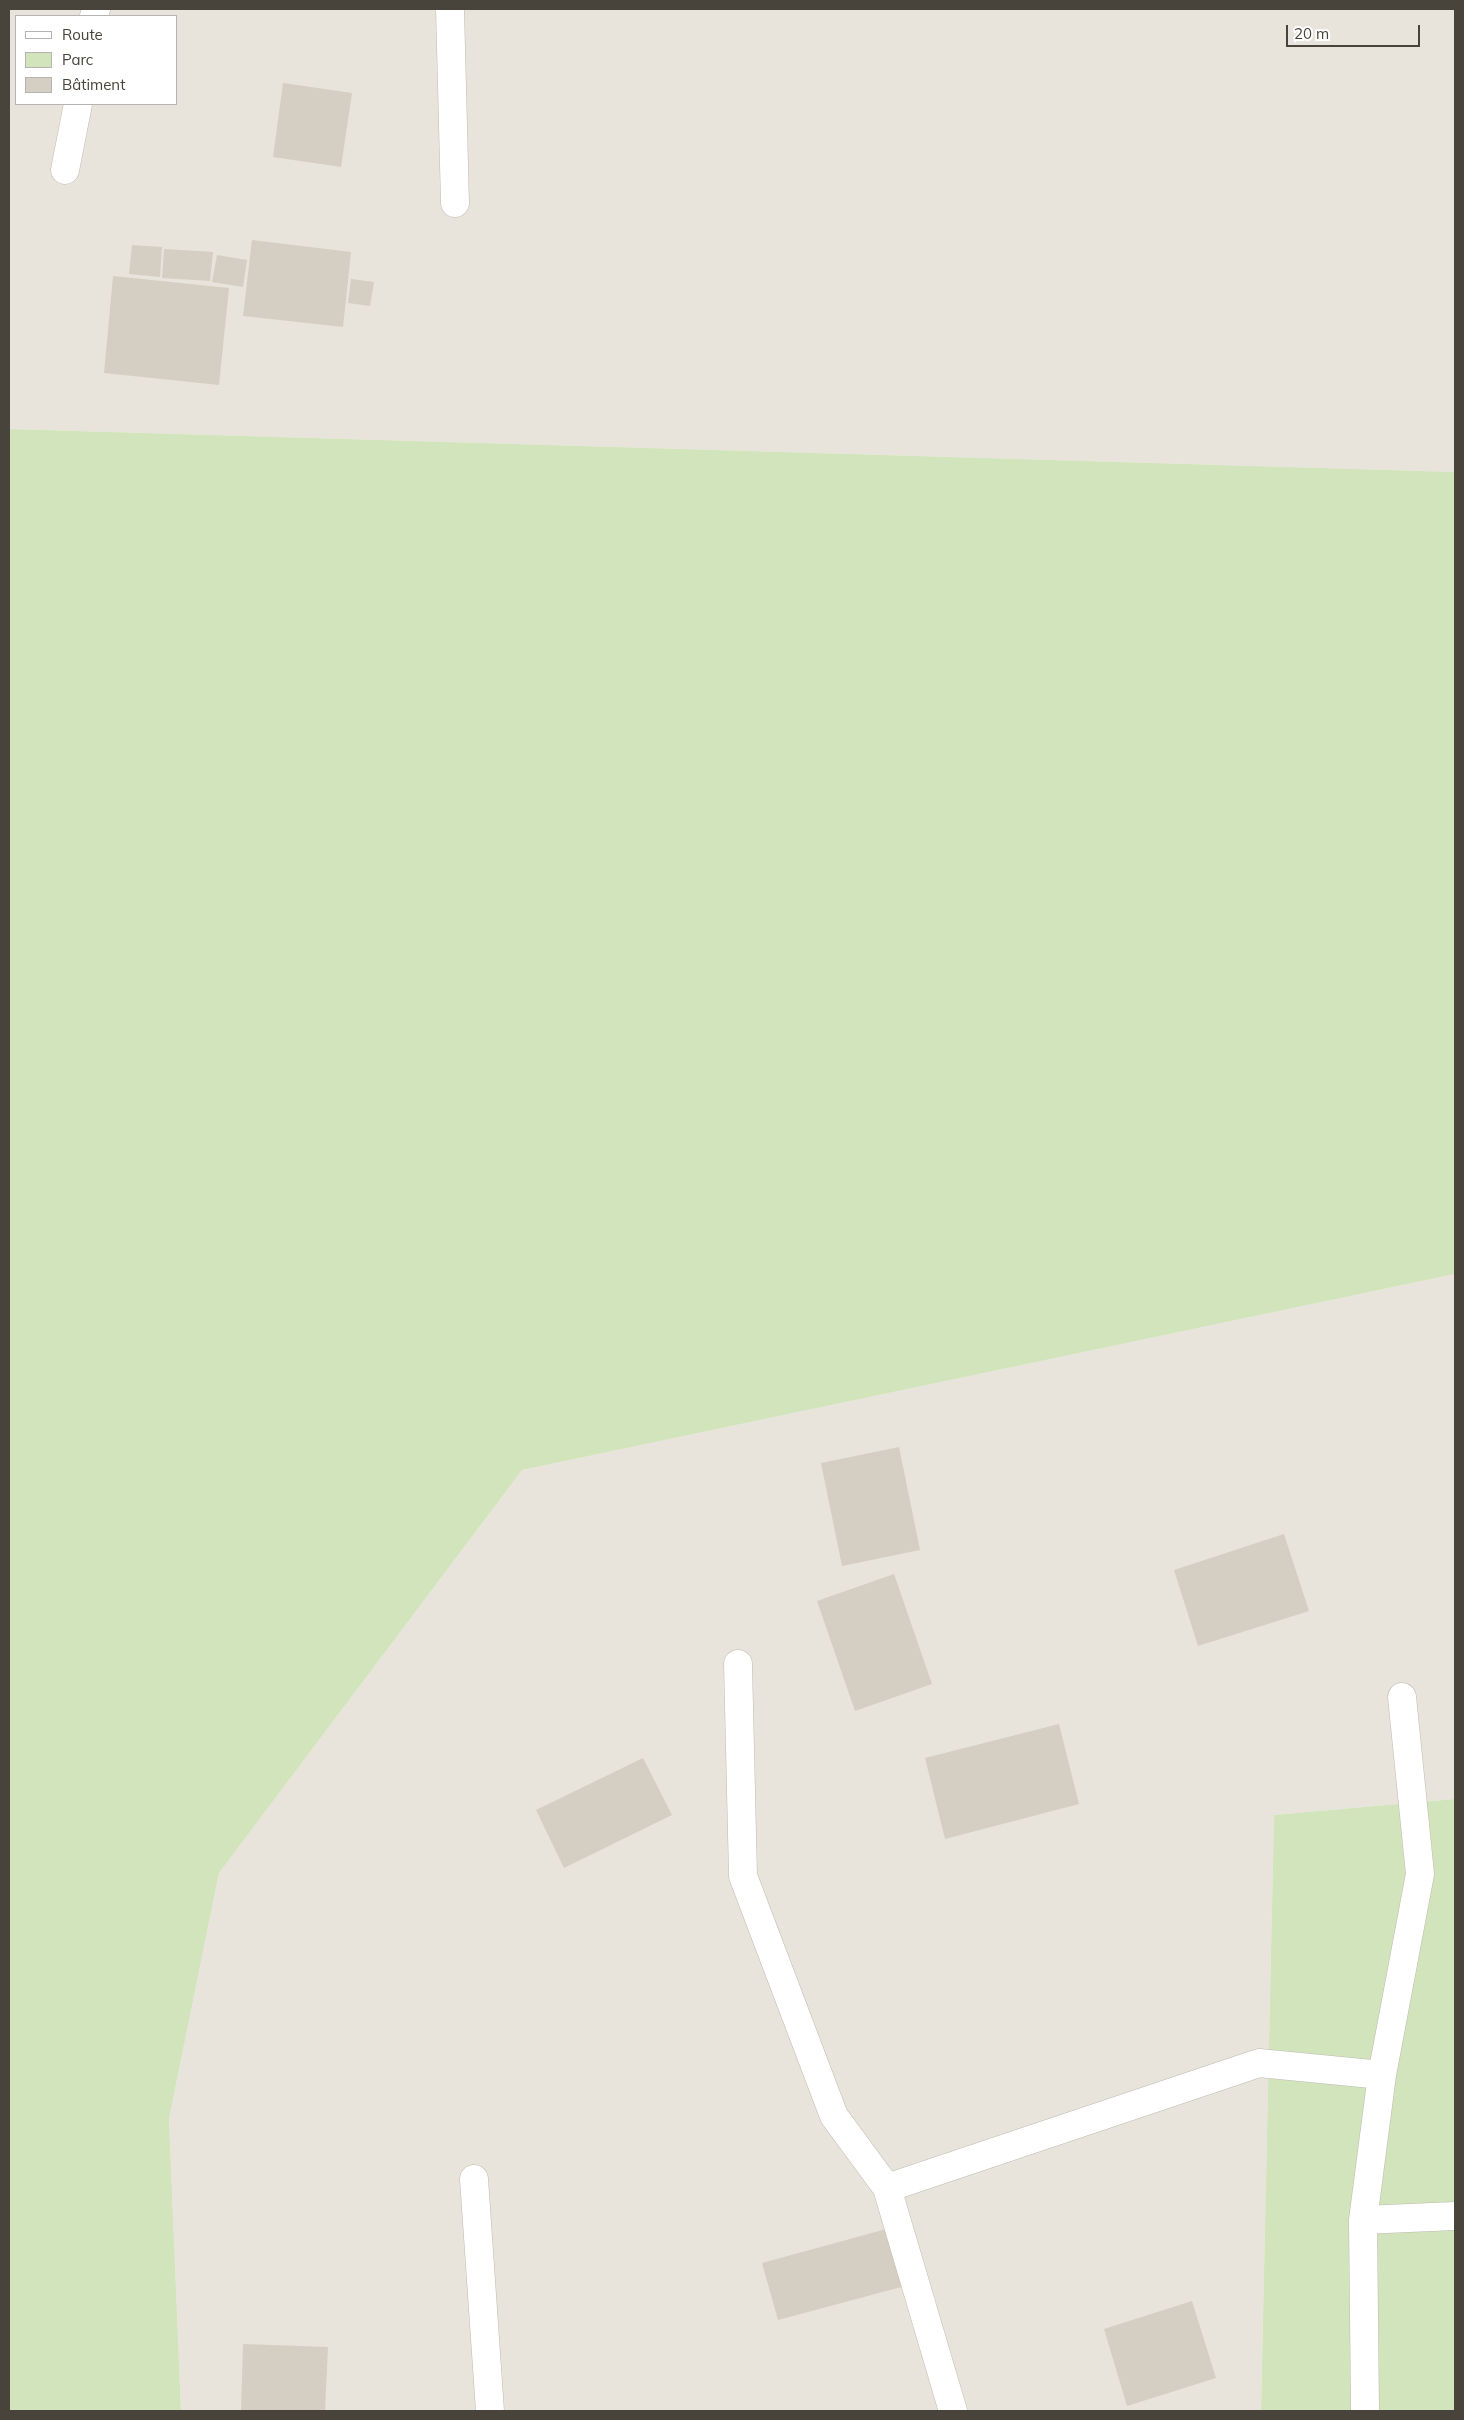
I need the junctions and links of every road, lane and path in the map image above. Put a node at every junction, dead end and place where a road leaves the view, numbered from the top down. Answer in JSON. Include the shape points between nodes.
{"nodes":[{"id":1,"x":450,"y":9,"type":"edge"},
{"id":2,"x":78,"y":105,"type":"edge"},
{"id":3,"x":65,"y":170,"type":"dead end"},
{"id":4,"x":455,"y":203,"type":"dead end"},
{"id":5,"x":738,"y":1664,"type":"dead end"},
{"id":6,"x":1402,"y":1698,"type":"dead end"},
{"id":7,"x":1382,"y":2075,"type":"junction"},
{"id":8,"x":474,"y":2179,"type":"dead end"},
{"id":9,"x":887,"y":2188,"type":"junction"},
{"id":10,"x":1455,"y":2216,"type":"edge"},
{"id":11,"x":1363,"y":2220,"type":"junction"},
{"id":12,"x":490,"y":2411,"type":"edge"},
{"id":13,"x":953,"y":2411,"type":"edge"},
{"id":14,"x":1365,"y":2411,"type":"edge"}],
"edges":[{"from":1,"to":4,"type":"street"},
{"from":2,"to":3,"type":"street"},
{"from":5,"to":9,"type":"street","via":[[743,1876],[834,2116]]},
{"from":6,"to":7,"type":"street","via":[[1420,1874]]},
{"from":7,"to":9,"type":"street","via":[[1259,2062]]},
{"from":7,"to":11,"type":"street"},
{"from":8,"to":12,"type":"street"},
{"from":9,"to":13,"type":"street"},
{"from":10,"to":11,"type":"street"},
{"from":11,"to":14,"type":"street"}]}
